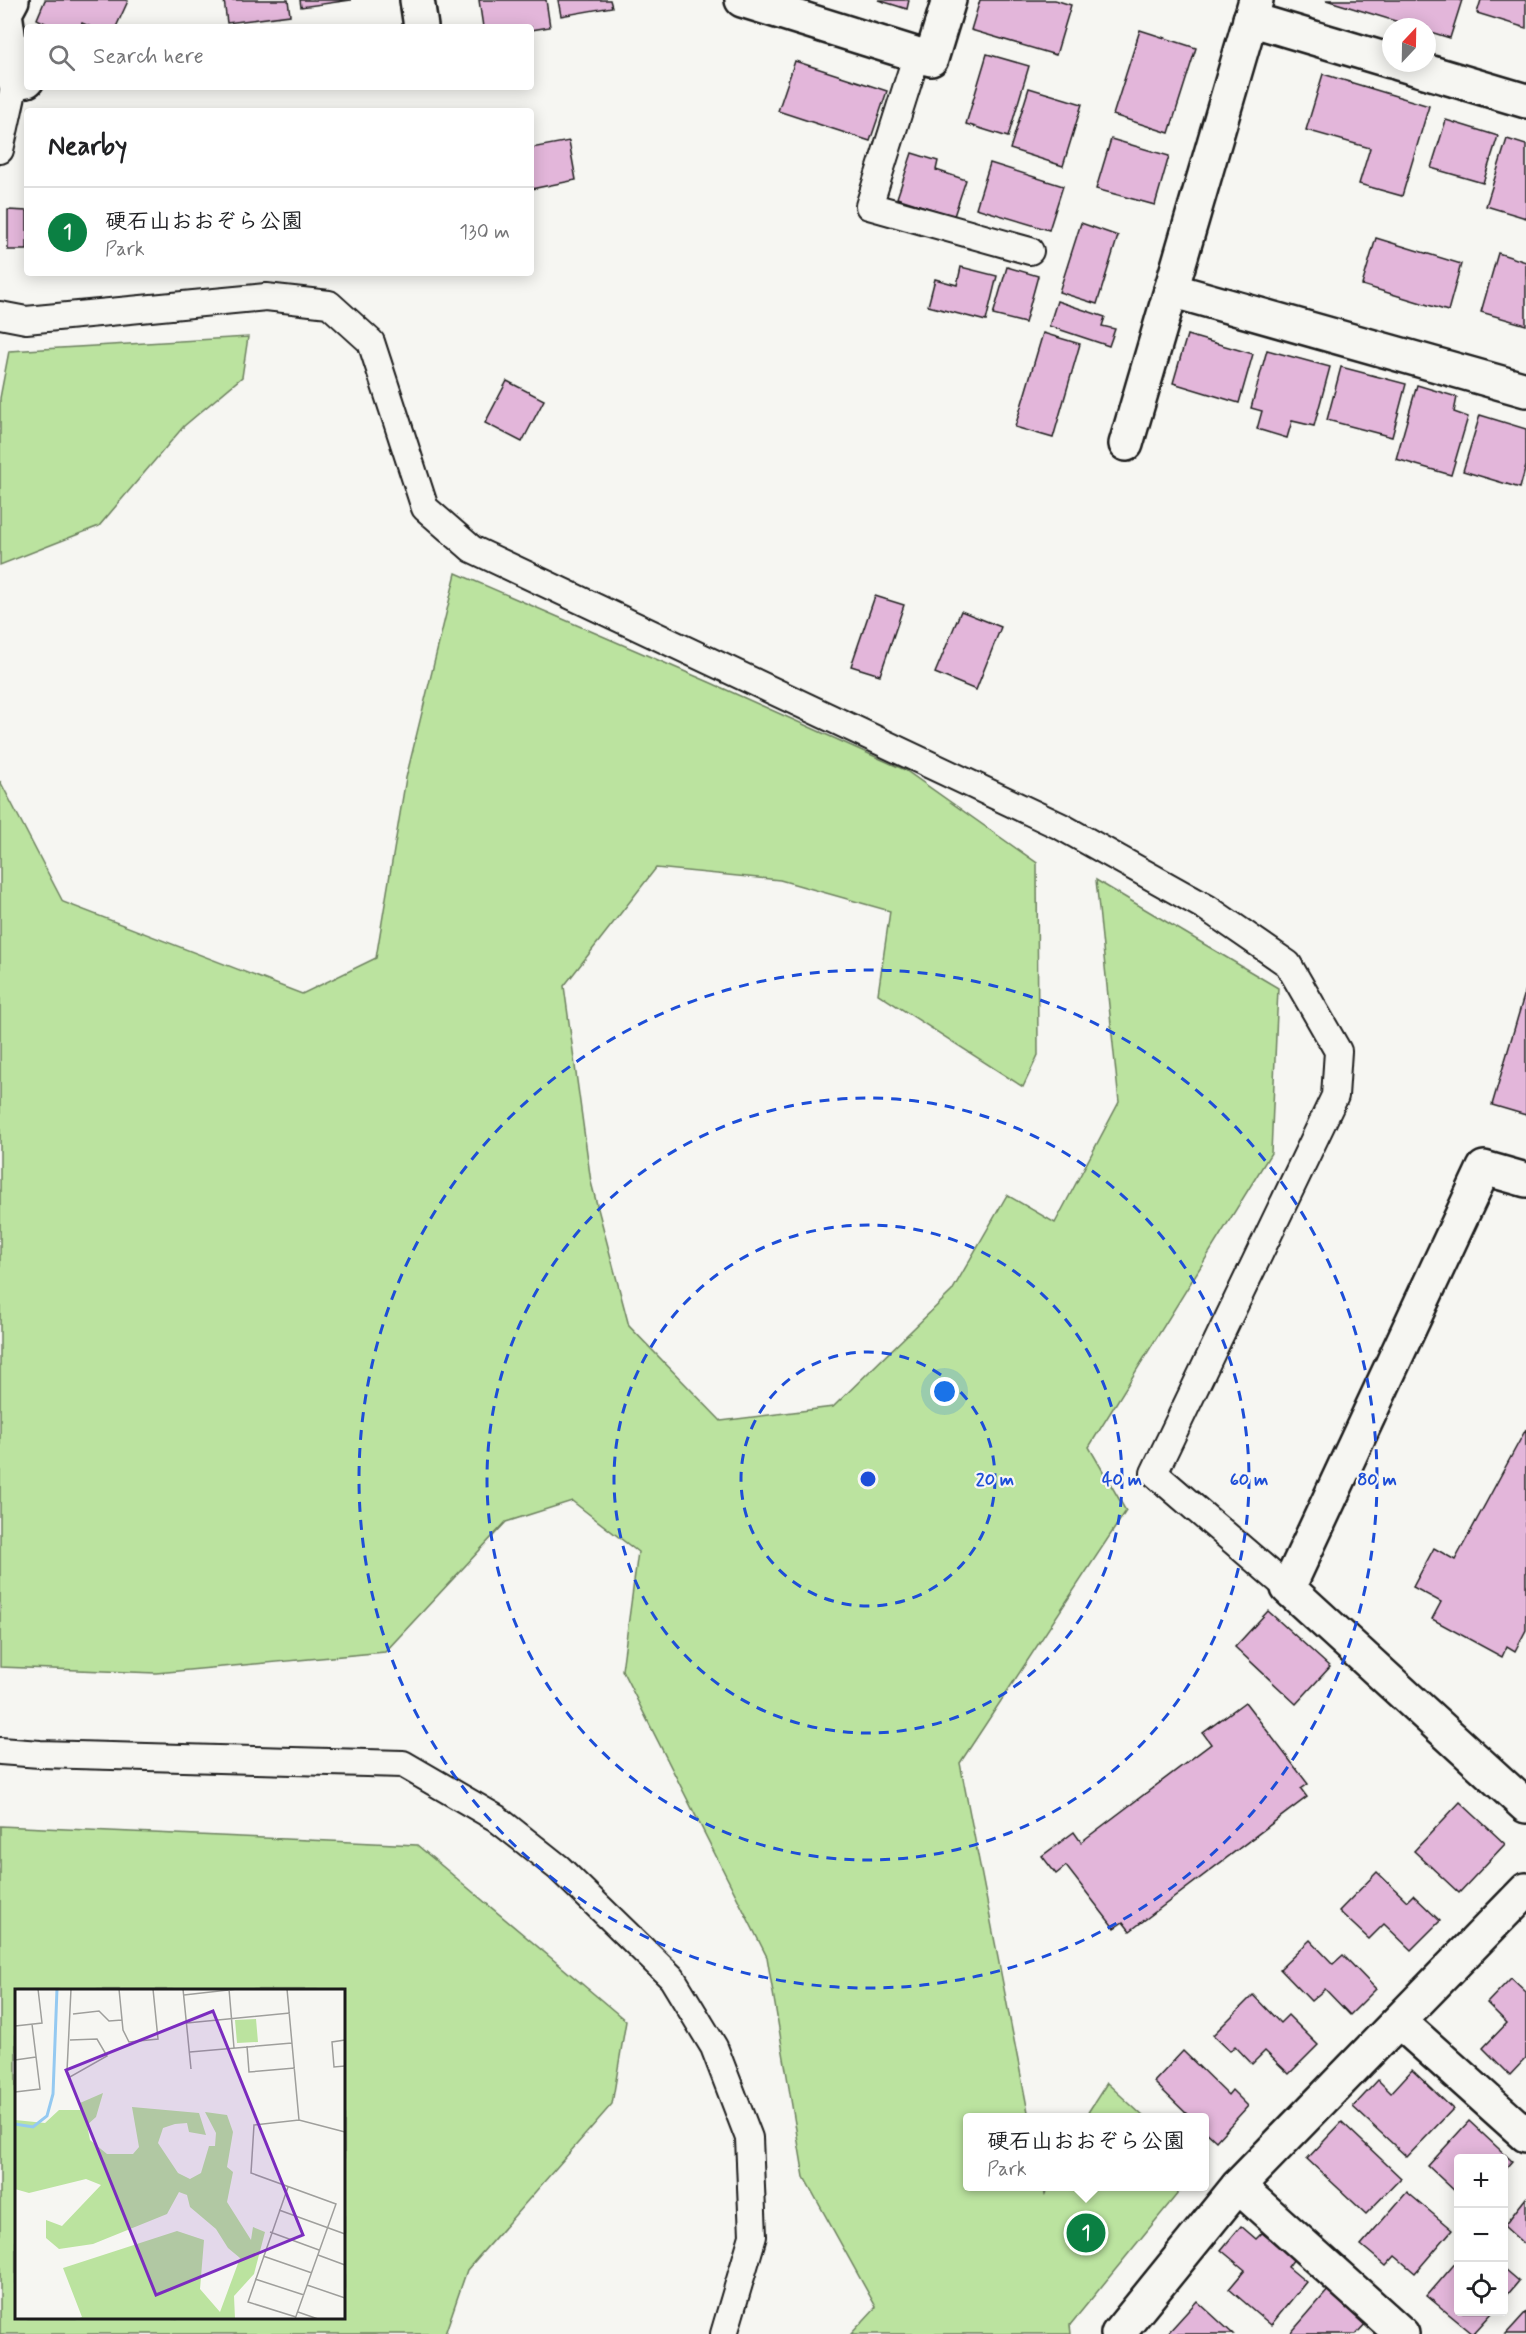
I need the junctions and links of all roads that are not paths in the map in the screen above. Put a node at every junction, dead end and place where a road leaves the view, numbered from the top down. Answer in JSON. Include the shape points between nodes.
{"nodes":[{"id":1,"x":12,"y":0,"type":"edge"},
{"id":2,"x":417,"y":0,"type":"edge"},
{"id":3,"x":742,"y":0,"type":"edge"},
{"id":4,"x":949,"y":0,"type":"edge"},
{"id":5,"x":1253,"y":10,"type":"edge"},
{"id":6,"x":421,"y":24,"type":"edge"},
{"id":7,"x":917,"y":54,"type":"junction"},
{"id":8,"x":1382,"y":58,"type":"edge"},
{"id":9,"x":1428,"y":72,"type":"edge"},
{"id":10,"x":21,"y":81,"type":"edge"},
{"id":11,"x":1526,"y":101,"type":"edge"},
{"id":12,"x":0,"y":150,"type":"edge"},
{"id":13,"x":1030,"y":252,"type":"dead end"},
{"id":14,"x":1171,"y":290,"type":"junction"},
{"id":15,"x":0,"y":315,"type":"edge"},
{"id":16,"x":1526,"y":390,"type":"edge"},
{"id":17,"x":1126,"y":444,"type":"dead end"},
{"id":18,"x":1526,"y":1180,"type":"edge"},
{"id":19,"x":1288,"y":1588,"type":"junction"},
{"id":20,"x":0,"y":1751,"type":"edge"},
{"id":21,"x":1526,"y":1806,"type":"edge"},
{"id":22,"x":1526,"y":1890,"type":"edge"},
{"id":23,"x":1399,"y":2021,"type":"junction"},
{"id":24,"x":1526,"y":2135,"type":"edge"},
{"id":25,"x":1238,"y":2186,"type":"junction"},
{"id":26,"x":724,"y":2334,"type":"edge"},
{"id":27,"x":1118,"y":2334,"type":"edge"},
{"id":28,"x":1402,"y":2334,"type":"edge"}],
"edges":[{"from":1,"to":10,"type":"street","via":[[4,13]]},
{"from":2,"to":6,"type":"street"},
{"from":3,"to":7,"type":"street"},
{"from":4,"to":7,"type":"street","via":[[931,59]]},
{"from":5,"to":8,"type":"street"},
{"from":5,"to":14,"type":"street"},
{"from":7,"to":13,"type":"lane","via":[[869,206]]},
{"from":9,"to":11,"type":"street"},
{"from":10,"to":12,"type":"lane"},
{"from":14,"to":16,"type":"street"},
{"from":14,"to":17,"type":"street"},
{"from":15,"to":19,"type":"lane","via":[[26,320],[266,297],[329,304],[371,342],[426,508],[472,549],[1062,827],[1207,908],[1288,964],[1338,1051],[1335,1096],[1154,1473]]},
{"from":18,"to":19,"type":"street","via":[[1484,1168]]},
{"from":19,"to":21,"type":"street"},
{"from":20,"to":26,"type":"lane","via":[[403,1764],[496,1818],[559,1868],[672,1978],[714,2047],[749,2138],[753,2236]]},
{"from":22,"to":23,"type":"street"},
{"from":23,"to":24,"type":"street"},
{"from":23,"to":25,"type":"street"},
{"from":25,"to":27,"type":"street"},
{"from":25,"to":28,"type":"street"}]}
